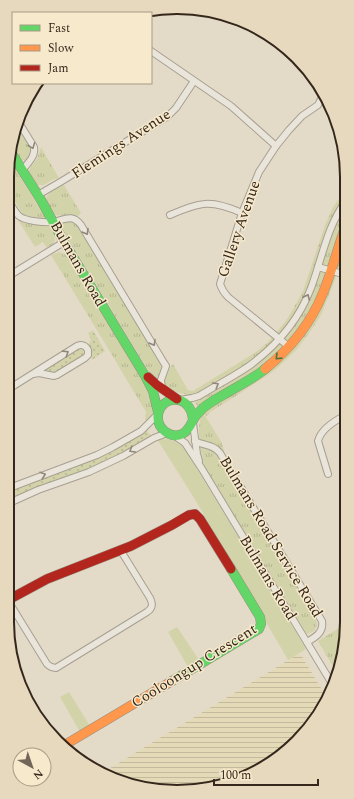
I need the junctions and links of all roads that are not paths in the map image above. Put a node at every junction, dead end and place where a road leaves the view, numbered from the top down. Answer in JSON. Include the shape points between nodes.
{"nodes":[{"id":1,"x":152,"y":52,"type":"edge"},
{"id":2,"x":194,"y":81,"type":"junction"},
{"id":3,"x":321,"y":101,"type":"edge"},
{"id":4,"x":22,"y":128,"type":"edge"},
{"id":5,"x":276,"y":146,"type":"junction"},
{"id":6,"x":15,"y":159,"type":"edge"},
{"id":7,"x":22,"y":171,"type":"junction"},
{"id":8,"x":38,"y":195,"type":"junction"},
{"id":9,"x":14,"y":209,"type":"edge"},
{"id":10,"x":340,"y":211,"type":"edge"},
{"id":11,"x":242,"y":213,"type":"junction"},
{"id":12,"x":170,"y":216,"type":"dead end"},
{"id":13,"x":54,"y":222,"type":"junction"},
{"id":14,"x":340,"y":240,"type":"edge"},
{"id":15,"x":64,"y":242,"type":"junction"},
{"id":16,"x":318,"y":267,"type":"junction"},
{"id":17,"x":331,"y":271,"type":"junction"},
{"id":18,"x":14,"y":273,"type":"edge"},
{"id":19,"x":340,"y":273,"type":"edge"},
{"id":20,"x":279,"y":339,"type":"junction"},
{"id":21,"x":288,"y":346,"type":"junction"},
{"id":22,"x":33,"y":374,"type":"junction"},
{"id":23,"x":144,"y":374,"type":"junction"},
{"id":24,"x":14,"y":386,"type":"edge"},
{"id":25,"x":162,"y":388,"type":"junction"},
{"id":26,"x":179,"y":400,"type":"junction"},
{"id":27,"x":158,"y":414,"type":"junction"},
{"id":28,"x":340,"y":419,"type":"edge"},
{"id":29,"x":193,"y":421,"type":"junction"},
{"id":30,"x":171,"y":434,"type":"junction"},
{"id":31,"x":195,"y":441,"type":"junction"},
{"id":32,"x":202,"y":468,"type":"junction"},
{"id":33,"x":328,"y":474,"type":"dead end"},
{"id":34,"x":14,"y":486,"type":"edge"},
{"id":35,"x":14,"y":501,"type":"edge"},
{"id":36,"x":121,"y":551,"type":"junction"},
{"id":37,"x":14,"y":596,"type":"edge"},
{"id":38,"x":14,"y":611,"type":"edge"},
{"id":39,"x":307,"y":642,"type":"junction"},
{"id":40,"x":329,"y":679,"type":"edge"},
{"id":41,"x":68,"y":743,"type":"edge"}],
"edges":[{"from":1,"to":2,"type":"street"},
{"from":2,"to":5,"type":"street","via":[[231,106]]},
{"from":2,"to":8,"type":"street","name":"Flemings Avenue","via":[[168,116]]},
{"from":3,"to":5,"type":"street","name":"Gallery Avenue","via":[[302,116]]},
{"from":4,"to":7,"type":"street","one_way":true,"via":[[35,151]]},
{"from":5,"to":11,"type":"street","name":"Gallery Avenue","via":[[259,172]]},
{"from":6,"to":7,"type":"street","name":"Bulmans Road"},
{"from":7,"to":8,"type":"street","name":"Bulmans Road"},
{"from":8,"to":13,"type":"street","name":"Bulmans Road"},
{"from":9,"to":13,"type":"street","via":[[21,218]]},
{"from":10,"to":16,"type":"street","via":[[331,228]]},
{"from":11,"to":12,"type":"street","via":[[218,204],[207,203],[188,207]]},
{"from":11,"to":20,"type":"street","name":"Gallery Avenue","via":[[221,279],[221,289]]},
{"from":13,"to":15,"type":"street","name":"Bulmans Road"},
{"from":13,"to":25,"type":"street","one_way":true,"via":[[72,218],[81,225],[166,366],[161,380]]},
{"from":14,"to":17,"type":"street"},
{"from":15,"to":18,"type":"street"},
{"from":15,"to":23,"type":"street","name":"Bulmans Road"},
{"from":16,"to":17,"type":"street"},
{"from":20,"to":16,"type":"street","one_way":true,"via":[[304,304]]},
{"from":17,"to":19,"type":"street"},
{"from":17,"to":21,"type":"street","via":[[310,320]]},
{"from":20,"to":21,"type":"street"},
{"from":26,"to":20,"type":"street","one_way":true,"via":[[199,396],[248,366]]},
{"from":21,"to":29,"type":"street","one_way":true,"via":[[261,372],[209,403]]},
{"from":22,"to":22,"type":"street","one_way":true,"via":[[77,346],[84,345],[88,350],[85,358],[57,375]]},
{"from":22,"to":24,"type":"street"},
{"from":23,"to":25,"type":"street","name":"Bulmans Road"},
{"from":23,"to":27,"type":"street","name":"Bulmans Road"},
{"from":25,"to":26,"type":"street","name":"Bulmans Road"},
{"from":26,"to":27,"type":"street","via":[[165,402]]},
{"from":26,"to":29,"type":"street","via":[[189,405]]},
{"from":27,"to":30,"type":"street","via":[[159,426]]},
{"from":34,"to":27,"type":"street","one_way":true,"via":[[97,455],[141,431]]},
{"from":28,"to":33,"type":"street","via":[[322,433],[318,441]]},
{"from":29,"to":30,"type":"street","via":[[190,428],[181,435]]},
{"from":29,"to":31,"type":"street","name":"Bulmans Road"},
{"from":30,"to":32,"type":"street","name":"Bulmans Road","via":[[185,443]]},
{"from":30,"to":35,"type":"street","one_way":true,"via":[[154,438],[89,472]]},
{"from":31,"to":32,"type":"street","name":"Bulmans Road"},
{"from":31,"to":39,"type":"street","name":"Bulmans Road Service Road","via":[[214,447],[220,453],[322,621],[319,634]]},
{"from":32,"to":39,"type":"street","name":"Bulmans Road"},
{"from":36,"to":37,"type":"street","name":"Cooloongup Crescent","via":[[47,579]]},
{"from":36,"to":38,"type":"street","via":[[150,598],[151,608],[56,668],[49,667]]},
{"from":36,"to":41,"type":"street","name":"Cooloongup Crescent","via":[[194,514],[200,518],[256,610],[261,624],[259,629]]},
{"from":39,"to":40,"type":"street","name":"Bulmans Road"}]}
